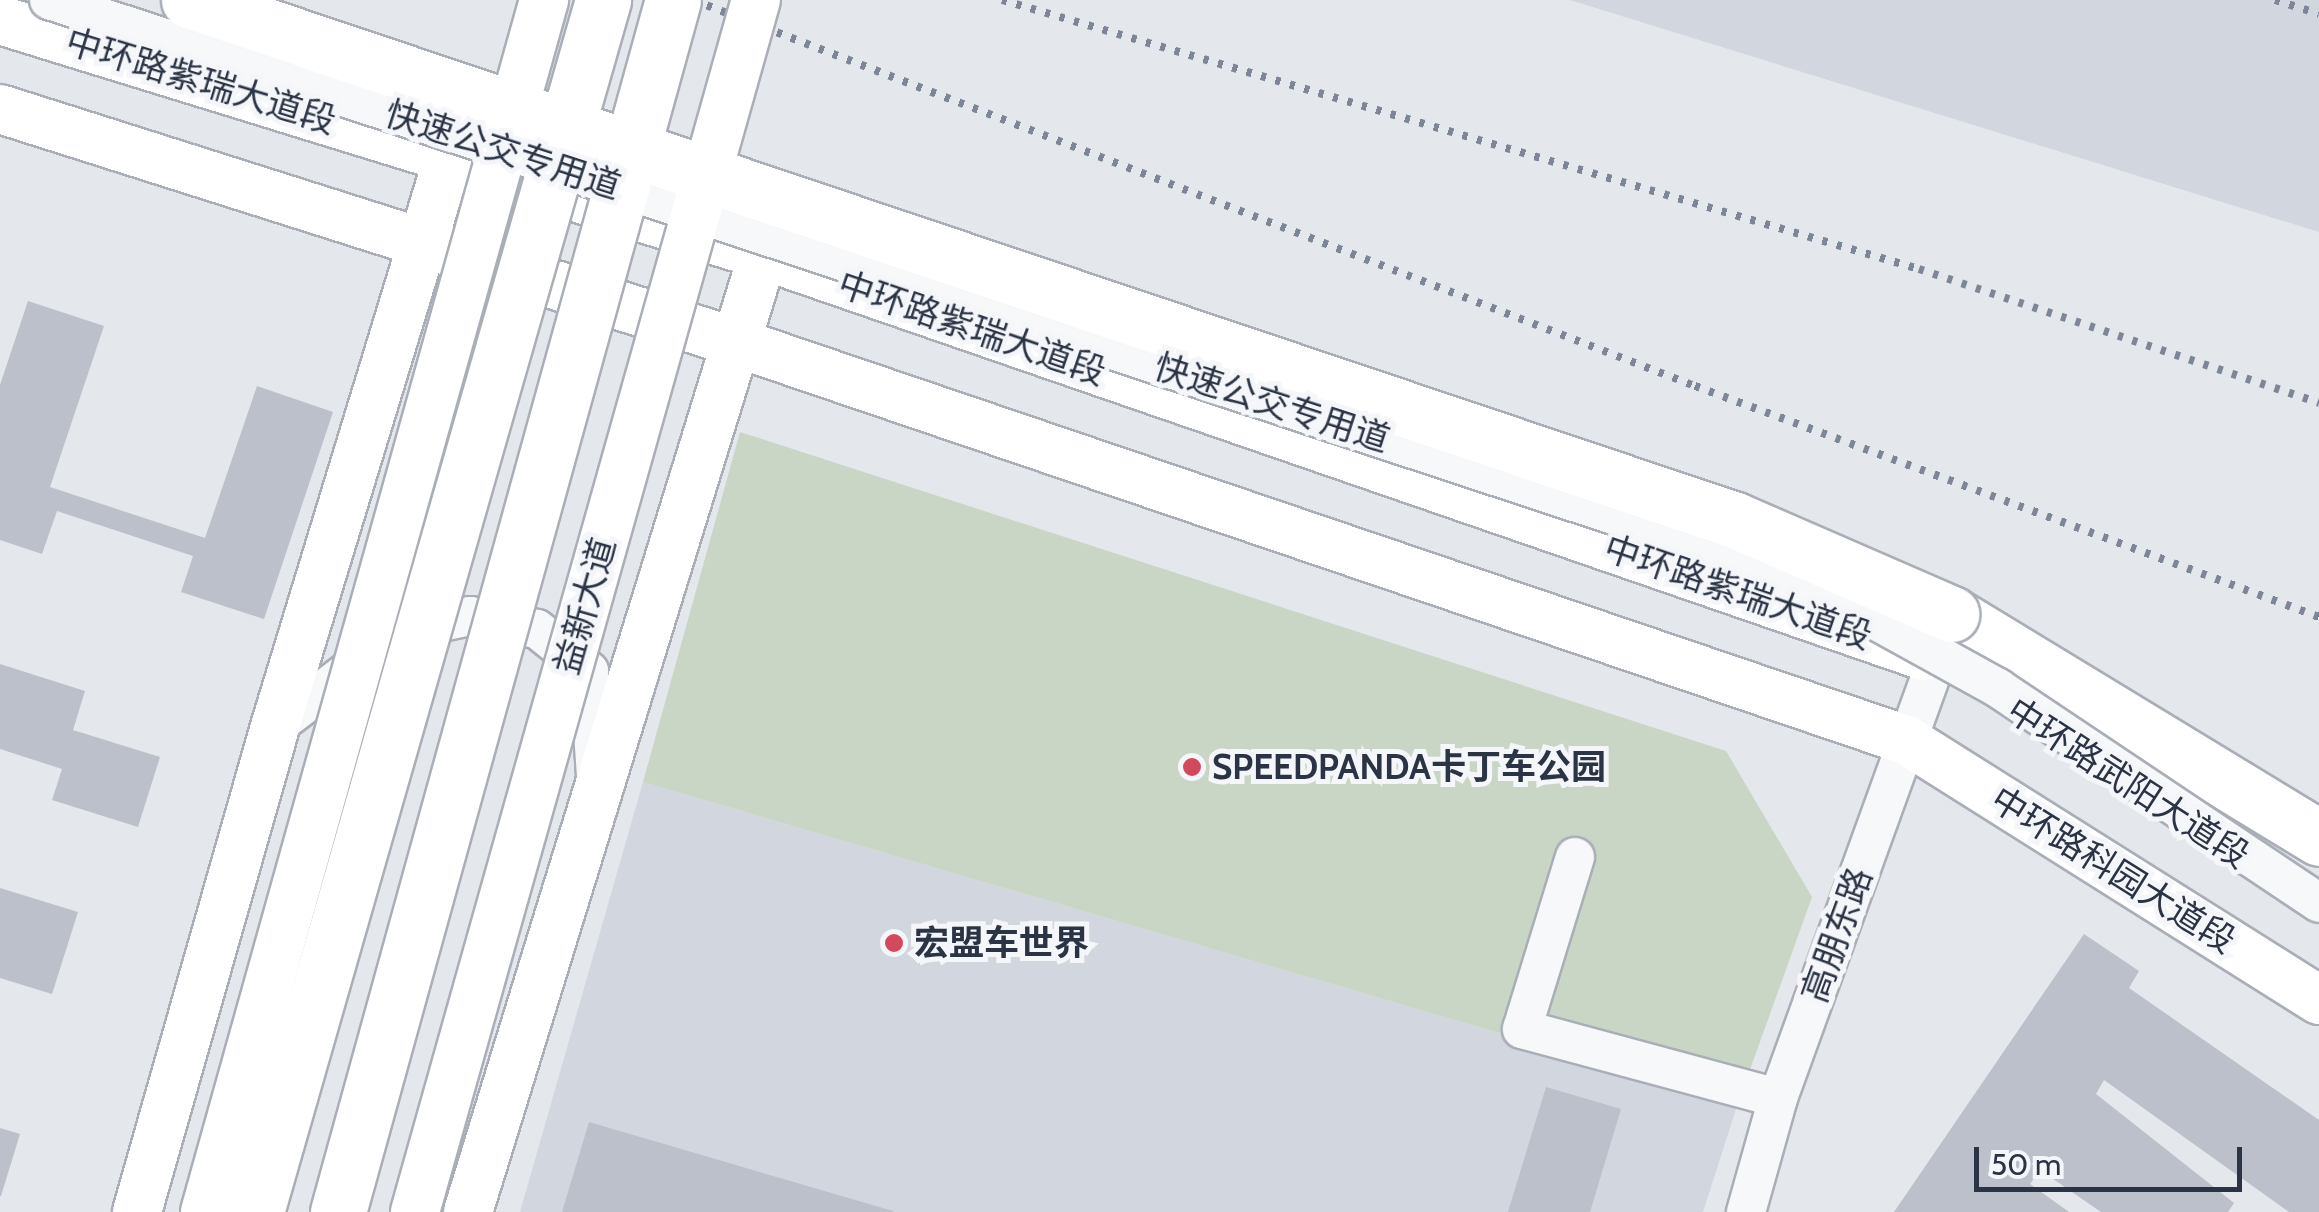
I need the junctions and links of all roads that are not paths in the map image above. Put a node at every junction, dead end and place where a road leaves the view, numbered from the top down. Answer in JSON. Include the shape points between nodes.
{"nodes":[{"id":1,"x":50,"y":0,"type":"edge"},
{"id":2,"x":189,"y":0,"type":"edge"},
{"id":3,"x":544,"y":0,"type":"edge"},
{"id":4,"x":603,"y":0,"type":"edge"},
{"id":5,"x":673,"y":0,"type":"edge"},
{"id":6,"x":756,"y":0,"type":"edge"},
{"id":7,"x":0,"y":20,"type":"edge"},
{"id":8,"x":0,"y":108,"type":"edge"},
{"id":9,"x":449,"y":156,"type":"junction"},
{"id":10,"x":424,"y":240,"type":"junction"},
{"id":11,"x":764,"y":255,"type":"junction"},
{"id":12,"x":735,"y":342,"type":"junction"},
{"id":13,"x":1936,"y":661,"type":"junction"},
{"id":14,"x":275,"y":726,"type":"junction"},
{"id":15,"x":1906,"y":740,"type":"junction"},
{"id":16,"x":596,"y":784,"type":"junction"},
{"id":17,"x":2319,"y":838,"type":"edge"},
{"id":18,"x":1574,"y":857,"type":"dead end"},
{"id":19,"x":2319,"y":904,"type":"edge"},
{"id":20,"x":2319,"y":1000,"type":"edge"},
{"id":21,"x":1778,"y":1098,"type":"junction"},
{"id":22,"x":137,"y":1212,"type":"edge"},
{"id":23,"x":205,"y":1212,"type":"edge"},
{"id":24,"x":256,"y":1212,"type":"edge"},
{"id":25,"x":338,"y":1212,"type":"edge"},
{"id":26,"x":415,"y":1212,"type":"edge"},
{"id":27,"x":468,"y":1212,"type":"edge"},
{"id":28,"x":1746,"y":1212,"type":"edge"}],
"edges":[{"from":1,"to":19,"type":"street","name":"快速公交专用道","bridge":true,"via":[[1662,532],[1876,620],[1998,688]]},
{"from":2,"to":17,"type":"highway","bridge":true,"via":[[1735,520],[1951,614]]},
{"from":3,"to":23,"type":"main road","bridge":true},
{"from":4,"to":24,"type":"highway","bridge":true},
{"from":5,"to":25,"type":"highway","bridge":true},
{"from":6,"to":26,"type":"main road","name":"益新大道","bridge":true},
{"from":7,"to":9,"type":"main road","name":"中环路紫瑞大道段"},
{"from":8,"to":10,"type":"main road"},
{"from":9,"to":10,"type":"main road"},
{"from":9,"to":11,"type":"main road","name":"中环路紫瑞大道段"},
{"from":10,"to":12,"type":"main road"},
{"from":10,"to":14,"type":"main road"},
{"from":11,"to":12,"type":"main road"},
{"from":11,"to":13,"type":"main road","name":"中环路紫瑞大道段"},
{"from":12,"to":15,"type":"main road"},
{"from":12,"to":16,"type":"main road"},
{"from":13,"to":15,"type":"street","name":"高朋东路"},
{"from":13,"to":19,"type":"main road","name":"中环路武阳大道段"},
{"from":14,"to":16,"type":"street","via":[[400,631],[470,616],[537,629],[589,671]]},
{"from":14,"to":22,"type":"main road"},
{"from":15,"to":20,"type":"main road","name":"中环路科园大道段"},
{"from":15,"to":21,"type":"street","name":"高朋东路"},
{"from":16,"to":27,"type":"main road"},
{"from":18,"to":21,"type":"street","via":[[1522,1029]]},
{"from":21,"to":28,"type":"street","name":"高朋东路"}]}
